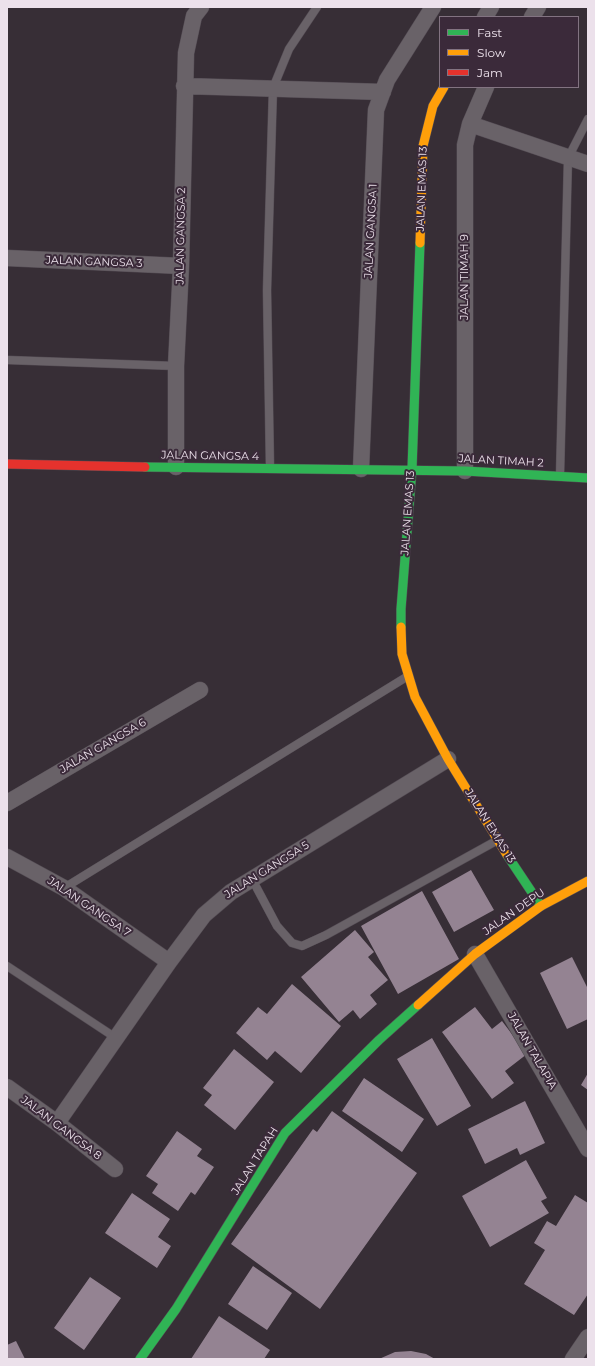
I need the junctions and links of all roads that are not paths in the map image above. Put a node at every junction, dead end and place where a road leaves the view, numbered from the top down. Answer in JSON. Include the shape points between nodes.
{"nodes":[{"id":1,"x":201,"y":7,"type":"edge"},
{"id":2,"x":317,"y":7,"type":"edge"},
{"id":3,"x":433,"y":7,"type":"edge"},
{"id":4,"x":491,"y":7,"type":"edge"},
{"id":5,"x":538,"y":7,"type":"edge"},
{"id":6,"x":486,"y":16,"type":"edge"},
{"id":7,"x":533,"y":16,"type":"edge"},
{"id":8,"x":184,"y":86,"type":"junction"},
{"id":9,"x":273,"y":88,"type":"junction"},
{"id":10,"x":443,"y":88,"type":"edge"},
{"id":11,"x":485,"y":88,"type":"edge"},
{"id":12,"x":383,"y":92,"type":"junction"},
{"id":13,"x":588,"y":118,"type":"edge"},
{"id":14,"x":470,"y":124,"type":"junction"},
{"id":15,"x":568,"y":158,"type":"junction"},
{"id":16,"x":588,"y":164,"type":"edge"},
{"id":17,"x":7,"y":258,"type":"edge"},
{"id":18,"x":181,"y":266,"type":"junction"},
{"id":19,"x":7,"y":360,"type":"edge"},
{"id":20,"x":176,"y":366,"type":"junction"},
{"id":21,"x":7,"y":464,"type":"edge"},
{"id":22,"x":176,"y":467,"type":"junction"},
{"id":23,"x":270,"y":469,"type":"junction"},
{"id":24,"x":361,"y":469,"type":"junction"},
{"id":25,"x":412,"y":469,"type":"junction"},
{"id":26,"x":465,"y":470,"type":"junction"},
{"id":27,"x":560,"y":476,"type":"junction"},
{"id":28,"x":588,"y":478,"type":"edge"},
{"id":29,"x":408,"y":675,"type":"junction"},
{"id":30,"x":200,"y":690,"type":"dead end"},
{"id":31,"x":448,"y":758,"type":"junction"},
{"id":32,"x":7,"y":803,"type":"edge"},
{"id":33,"x":497,"y":840,"type":"junction"},
{"id":34,"x":7,"y":857,"type":"edge"},
{"id":35,"x":252,"y":879,"type":"junction"},
{"id":36,"x":588,"y":881,"type":"edge"},
{"id":37,"x":64,"y":888,"type":"junction"},
{"id":38,"x":541,"y":906,"type":"junction"},
{"id":39,"x":475,"y":954,"type":"junction"},
{"id":40,"x":169,"y":962,"type":"junction"},
{"id":41,"x":7,"y":966,"type":"edge"},
{"id":42,"x":116,"y":1038,"type":"junction"},
{"id":43,"x":7,"y":1088,"type":"edge"},
{"id":44,"x":57,"y":1123,"type":"junction"},
{"id":45,"x":588,"y":1149,"type":"edge"},
{"id":46,"x":115,"y":1169,"type":"dead end"},
{"id":47,"x":588,"y":1337,"type":"edge"},
{"id":48,"x":140,"y":1359,"type":"edge"},
{"id":49,"x":574,"y":1359,"type":"edge"}],
"edges":[{"from":1,"to":8,"type":"street","name":"JALAN GANGSA 2","via":[[194,16],[186,53]]},
{"from":2,"to":9,"type":"lane","via":[[289,49]]},
{"from":3,"to":12,"type":"street","name":"JALAN GANGSA 1","via":[[387,80]]},
{"from":4,"to":6,"type":"street"},
{"from":5,"to":7,"type":"street"},
{"from":8,"to":9,"type":"street"},
{"from":8,"to":18,"type":"street","name":"JALAN GANGSA 2"},
{"from":9,"to":12,"type":"street"},
{"from":9,"to":23,"type":"lane","via":[[267,290]]},
{"from":10,"to":25,"type":"street","name":"JALAN EMAS 13","via":[[433,106],[424,146]]},
{"from":11,"to":14,"type":"street","name":"JALAN TIMAH 9"},
{"from":12,"to":24,"type":"street","name":"JALAN GANGSA 1","via":[[376,110]]},
{"from":13,"to":15,"type":"lane"},
{"from":14,"to":15,"type":"street"},
{"from":14,"to":26,"type":"street","name":"JALAN TIMAH 9","via":[[465,145]]},
{"from":15,"to":16,"type":"street"},
{"from":15,"to":27,"type":"lane"},
{"from":17,"to":18,"type":"street","name":"JALAN GANGSA 3"},
{"from":18,"to":20,"type":"street","name":"JALAN GANGSA 2"},
{"from":19,"to":20,"type":"lane"},
{"from":20,"to":22,"type":"street","name":"JALAN GANGSA 2"},
{"from":21,"to":22,"type":"street","name":"JALAN GANGSA 4"},
{"from":22,"to":23,"type":"street","name":"JALAN GANGSA 4"},
{"from":23,"to":24,"type":"street","name":"JALAN GANGSA 4"},
{"from":24,"to":25,"type":"street","name":"JALAN GANGSA 4"},
{"from":25,"to":26,"type":"street","name":"JALAN TIMAH 2"},
{"from":25,"to":29,"type":"street","name":"JALAN EMAS 13","via":[[401,610],[402,654]]},
{"from":26,"to":27,"type":"street","name":"JALAN TIMAH 2"},
{"from":27,"to":28,"type":"street","name":"JALAN TIMAH 2"},
{"from":29,"to":31,"type":"street","name":"JALAN EMAS 13","via":[[415,698]]},
{"from":29,"to":37,"type":"lane"},
{"from":30,"to":32,"type":"street","name":"JALAN GANGSA 6"},
{"from":31,"to":33,"type":"street","name":"JALAN EMAS 13"},
{"from":31,"to":35,"type":"street","name":"JALAN GANGSA 5"},
{"from":33,"to":35,"type":"lane","via":[[326,936],[302,946],[292,944],[277,926]]},
{"from":33,"to":38,"type":"street","name":"JALAN EMAS 13"},
{"from":34,"to":37,"type":"street","name":"JALAN GANGSA 7"},
{"from":35,"to":40,"type":"street","name":"JALAN GANGSA 5","via":[[231,892],[204,915]]},
{"from":36,"to":38,"type":"street","name":"JALAN DEPU"},
{"from":37,"to":40,"type":"street","name":"JALAN GANGSA 7"},
{"from":38,"to":39,"type":"street","name":"JALAN DEPU"},
{"from":39,"to":45,"type":"street","name":"JALAN TALAPIA"},
{"from":39,"to":48,"type":"street","name":"JALAN TAPAH","via":[[379,1040],[285,1133],[176,1309]]},
{"from":40,"to":42,"type":"street","name":"JALAN GANGSA 5"},
{"from":41,"to":42,"type":"lane"},
{"from":42,"to":44,"type":"street","name":"JALAN GANGSA 5"},
{"from":43,"to":44,"type":"street","name":"JALAN GANGSA 8"},
{"from":44,"to":46,"type":"street","name":"JALAN GANGSA 8"},
{"from":47,"to":49,"type":"street"}]}
